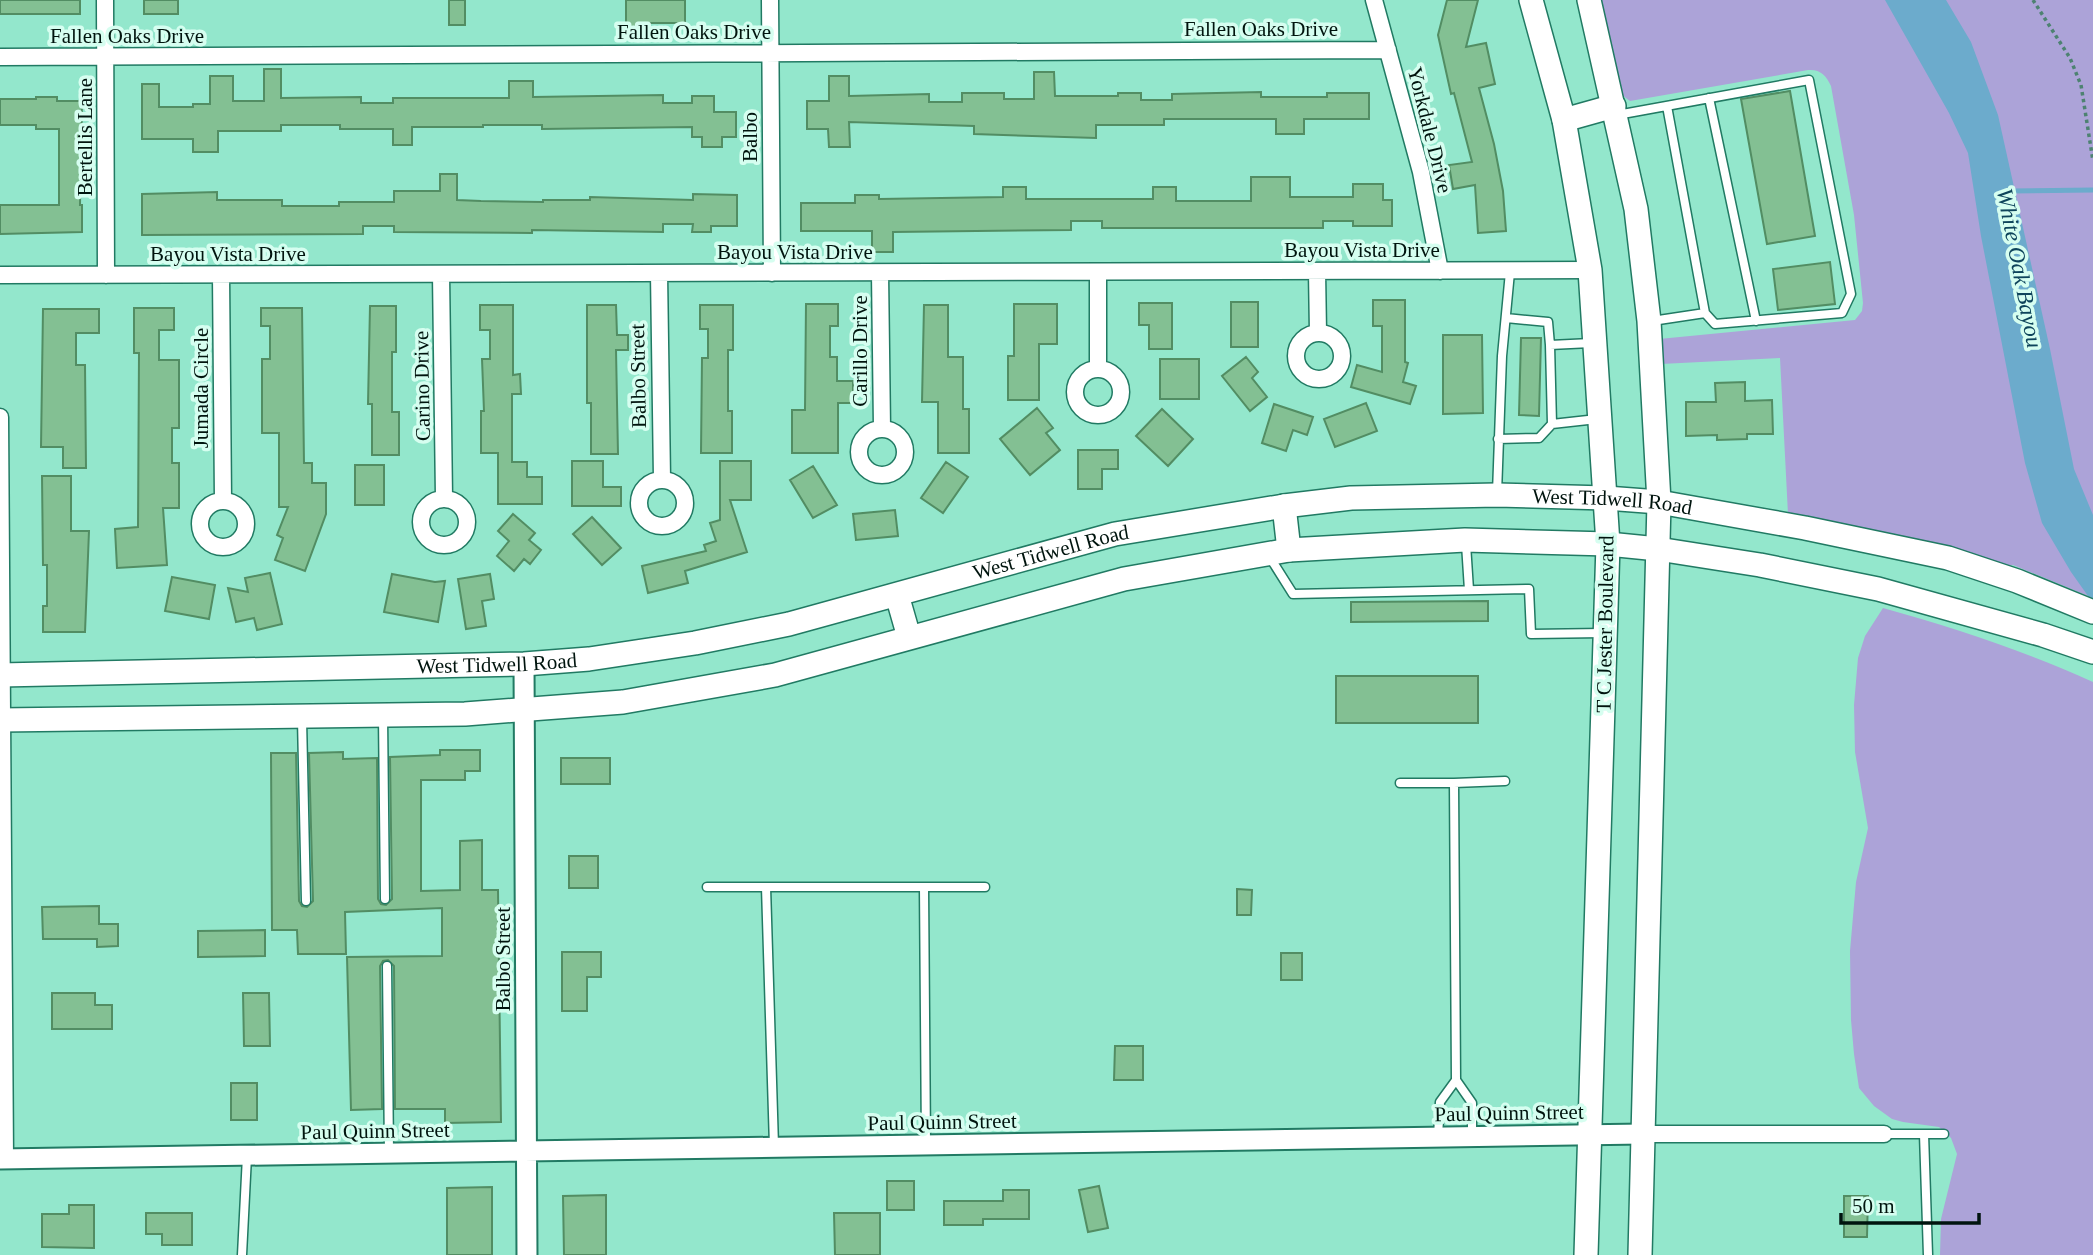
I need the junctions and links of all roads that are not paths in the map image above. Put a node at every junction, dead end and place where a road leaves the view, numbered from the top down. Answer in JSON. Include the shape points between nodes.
{"nodes":[{"id":1,"x":105,"y":0,"type":"edge"},
{"id":2,"x":770,"y":0,"type":"edge"},
{"id":3,"x":1374,"y":0,"type":"edge"},
{"id":4,"x":1531,"y":0,"type":"edge"},
{"id":5,"x":1590,"y":0,"type":"edge"},
{"id":6,"x":1388,"y":50,"type":"junction"},
{"id":7,"x":771,"y":53,"type":"junction"},
{"id":8,"x":0,"y":57,"type":"edge"},
{"id":9,"x":105,"y":57,"type":"junction"},
{"id":10,"x":1709,"y":98,"type":"junction"},
{"id":11,"x":1667,"y":106,"type":"junction"},
{"id":12,"x":1614,"y":111,"type":"junction"},
{"id":13,"x":1564,"y":120,"type":"junction"},
{"id":14,"x":1317,"y":271,"type":"junction"},
{"id":15,"x":1440,"y":271,"type":"junction"},
{"id":16,"x":1590,"y":271,"type":"junction"},
{"id":17,"x":1098,"y":272,"type":"junction"},
{"id":18,"x":1510,"y":272,"type":"junction"},
{"id":19,"x":659,"y":273,"type":"junction"},
{"id":20,"x":772,"y":273,"type":"junction"},
{"id":21,"x":880,"y":273,"type":"junction"},
{"id":22,"x":441,"y":274,"type":"junction"},
{"id":23,"x":0,"y":275,"type":"edge"},
{"id":24,"x":106,"y":275,"type":"junction"},
{"id":25,"x":221,"y":275,"type":"junction"},
{"id":26,"x":1705,"y":313,"type":"junction"},
{"id":27,"x":1506,"y":318,"type":"junction"},
{"id":28,"x":1650,"y":321,"type":"junction"},
{"id":29,"x":1756,"y":321,"type":"junction"},
{"id":30,"x":1318,"y":332,"type":"dead end"},
{"id":31,"x":1594,"y":343,"type":"junction"},
{"id":32,"x":1550,"y":345,"type":"junction"},
{"id":33,"x":1098,"y":368,"type":"dead end"},
{"id":34,"x":0,"y":417,"type":"edge"},
{"id":35,"x":1600,"y":419,"type":"junction"},
{"id":36,"x":1552,"y":424,"type":"junction"},
{"id":37,"x":881,"y":428,"type":"dead end"},
{"id":38,"x":1498,"y":439,"type":"junction"},
{"id":39,"x":662,"y":479,"type":"dead end"},
{"id":40,"x":1497,"y":495,"type":"junction"},
{"id":41,"x":444,"y":498,"type":"dead end"},
{"id":42,"x":1606,"y":498,"type":"junction"},
{"id":43,"x":223,"y":501,"type":"dead end"},
{"id":44,"x":1659,"y":502,"type":"junction"},
{"id":45,"x":1284,"y":506,"type":"junction"},
{"id":46,"x":1465,"y":540,"type":"junction"},
{"id":47,"x":1608,"y":544,"type":"junction"},
{"id":48,"x":1658,"y":549,"type":"junction"},
{"id":49,"x":1278,"y":552,"type":"junction"},
{"id":50,"x":1469,"y":590,"type":"junction"},
{"id":51,"x":897,"y":595,"type":"junction"},
{"id":52,"x":2093,"y":612,"type":"edge"},
{"id":53,"x":1605,"y":633,"type":"junction"},
{"id":54,"x":909,"y":637,"type":"junction"},
{"id":55,"x":2093,"y":652,"type":"edge"},
{"id":56,"x":524,"y":664,"type":"junction"},
{"id":57,"x":1,"y":675,"type":"edge"},
{"id":58,"x":525,"y":710,"type":"junction"},
{"id":59,"x":383,"y":715,"type":"junction"},
{"id":60,"x":302,"y":716,"type":"junction"},
{"id":61,"x":2,"y":720,"type":"edge"},
{"id":62,"x":1505,"y":781,"type":"dead end"},
{"id":63,"x":1399,"y":783,"type":"dead end"},
{"id":64,"x":1454,"y":783,"type":"junction"},
{"id":65,"x":707,"y":887,"type":"dead end"},
{"id":66,"x":766,"y":887,"type":"junction"},
{"id":67,"x":924,"y":887,"type":"junction"},
{"id":68,"x":985,"y":887,"type":"dead end"},
{"id":69,"x":385,"y":899,"type":"dead end"},
{"id":70,"x":306,"y":901,"type":"dead end"},
{"id":71,"x":387,"y":967,"type":"dead end"},
{"id":72,"x":1456,"y":1080,"type":"junction"},
{"id":73,"x":1590,"y":1134,"type":"junction"},
{"id":74,"x":1643,"y":1134,"type":"junction"},
{"id":75,"x":1884,"y":1134,"type":"joint"},
{"id":76,"x":1924,"y":1134,"type":"junction"},
{"id":77,"x":1944,"y":1134,"type":"dead end"},
{"id":78,"x":1472,"y":1136,"type":"junction"},
{"id":79,"x":1438,"y":1137,"type":"junction"},
{"id":80,"x":926,"y":1145,"type":"junction"},
{"id":81,"x":774,"y":1148,"type":"junction"},
{"id":82,"x":525,"y":1152,"type":"junction"},
{"id":83,"x":389,"y":1154,"type":"junction"},
{"id":84,"x":247,"y":1156,"type":"junction"},
{"id":85,"x":2,"y":1159,"type":"edge"},
{"id":86,"x":242,"y":1255,"type":"edge"},
{"id":87,"x":527,"y":1255,"type":"edge"},
{"id":88,"x":1586,"y":1255,"type":"edge"},
{"id":89,"x":1640,"y":1255,"type":"edge"},
{"id":90,"x":1928,"y":1255,"type":"edge"}],
"edges":[{"from":1,"to":9,"type":"street","name":"Bertellis Lane"},
{"from":2,"to":7,"type":"street","name":"Balbo"},
{"from":3,"to":6,"type":"street","name":"Yorkdale Drive"},
{"from":4,"to":13,"type":"main road","name":"T C Jester Boulevard"},
{"from":5,"to":12,"type":"main road"},
{"from":6,"to":7,"type":"street","name":"Fallen Oaks Drive"},
{"from":6,"to":15,"type":"street","name":"Yorkdale Drive","via":[[1421,173]]},
{"from":7,"to":9,"type":"street","name":"Fallen Oaks Drive"},
{"from":7,"to":20,"type":"street","name":"Balbo"},
{"from":8,"to":9,"type":"street","name":"Fallen Oaks Drive"},
{"from":9,"to":24,"type":"street","name":"Bertellis Lane"},
{"from":10,"to":11,"type":"lane"},
{"from":10,"to":29,"type":"lane"},
{"from":10,"to":29,"type":"lane","via":[[1809,80],[1852,295],[1842,313]]},
{"from":11,"to":12,"type":"lane"},
{"from":11,"to":26,"type":"lane"},
{"from":12,"to":13,"type":"main road"},
{"from":12,"to":28,"type":"main road","via":[[1636,209]]},
{"from":13,"to":16,"type":"main road","name":"T C Jester Boulevard"},
{"from":14,"to":15,"type":"street","name":"Bayou Vista Drive"},
{"from":14,"to":17,"type":"street","name":"Bayou Vista Drive"},
{"from":14,"to":30,"type":"street"},
{"from":15,"to":18,"type":"street","name":"Bayou Vista Drive"},
{"from":16,"to":18,"type":"street","name":"Bayou Vista Drive"},
{"from":16,"to":31,"type":"main road","name":"T C Jester Boulevard"},
{"from":17,"to":21,"type":"street","name":"Bayou Vista Drive"},
{"from":17,"to":33,"type":"street"},
{"from":18,"to":27,"type":"lane"},
{"from":19,"to":20,"type":"street","name":"Bayou Vista Drive"},
{"from":19,"to":22,"type":"street","name":"Bayou Vista Drive"},
{"from":19,"to":39,"type":"street","name":"Balbo Street"},
{"from":20,"to":21,"type":"street","name":"Bayou Vista Drive"},
{"from":21,"to":37,"type":"street","name":"Carillo Drive"},
{"from":22,"to":25,"type":"street","name":"Bayou Vista Drive"},
{"from":22,"to":41,"type":"street","name":"Carino Drive"},
{"from":23,"to":24,"type":"street","name":"Bayou Vista Drive"},
{"from":24,"to":25,"type":"street","name":"Bayou Vista Drive"},
{"from":25,"to":43,"type":"street","name":"Jumada Circle"},
{"from":26,"to":28,"type":"lane"},
{"from":26,"to":29,"type":"lane","via":[[1714,324]]},
{"from":27,"to":32,"type":"lane","via":[[1548,322]]},
{"from":27,"to":38,"type":"lane"},
{"from":28,"to":44,"type":"main road"},
{"from":31,"to":32,"type":"lane"},
{"from":31,"to":35,"type":"main road","name":"T C Jester Boulevard"},
{"from":32,"to":36,"type":"lane"},
{"from":34,"to":57,"type":"street"},
{"from":35,"to":36,"type":"lane"},
{"from":35,"to":42,"type":"main road","name":"T C Jester Boulevard"},
{"from":36,"to":38,"type":"lane","via":[[1539,438]]},
{"from":38,"to":40,"type":"lane"},
{"from":40,"to":42,"type":"main road","name":"West Tidwell Road"},
{"from":40,"to":45,"type":"main road","name":"West Tidwell Road","via":[[1350,498]]},
{"from":42,"to":44,"type":"main road","name":"West Tidwell Road"},
{"from":42,"to":47,"type":"main road","name":"T C Jester Boulevard"},
{"from":44,"to":48,"type":"main road"},
{"from":44,"to":52,"type":"main road","name":"West Tidwell Road","via":[[1948,558]]},
{"from":45,"to":49,"type":"main road"},
{"from":45,"to":51,"type":"main road","name":"West Tidwell Road","via":[[1115,534]]},
{"from":46,"to":47,"type":"main road","name":"West Tidwell Road"},
{"from":46,"to":49,"type":"main road","name":"West Tidwell Road"},
{"from":46,"to":50,"type":"lane"},
{"from":47,"to":48,"type":"main road","name":"West Tidwell Road"},
{"from":47,"to":53,"type":"main road","name":"T C Jester Boulevard"},
{"from":48,"to":55,"type":"main road","name":"West Tidwell Road","via":[[1878,589]]},
{"from":48,"to":74,"type":"main road"},
{"from":49,"to":50,"type":"lane","via":[[1293,594]]},
{"from":49,"to":54,"type":"main road","name":"West Tidwell Road","via":[[1124,579]]},
{"from":50,"to":53,"type":"lane","via":[[1529,589],[1531,634]]},
{"from":51,"to":54,"type":"main road"},
{"from":51,"to":56,"type":"main road","name":"West Tidwell Road","via":[[695,643],[589,660]]},
{"from":53,"to":73,"type":"main road","name":"T C Jester Boulevard"},
{"from":54,"to":58,"type":"main road","name":"West Tidwell Road","via":[[775,675],[703,689],[623,702]]},
{"from":56,"to":57,"type":"main road","name":"West Tidwell Road"},
{"from":56,"to":58,"type":"street","name":"Balbo Street"},
{"from":57,"to":61,"type":"street"},
{"from":58,"to":59,"type":"main road","name":"West Tidwell Road"},
{"from":58,"to":82,"type":"street","name":"Balbo Street"},
{"from":59,"to":60,"type":"main road","name":"West Tidwell Road"},
{"from":59,"to":69,"type":"lane"},
{"from":60,"to":61,"type":"main road","name":"West Tidwell Road"},
{"from":60,"to":70,"type":"lane"},
{"from":61,"to":85,"type":"street"},
{"from":62,"to":64,"type":"lane"},
{"from":63,"to":64,"type":"lane"},
{"from":64,"to":72,"type":"lane"},
{"from":65,"to":66,"type":"lane"},
{"from":66,"to":67,"type":"lane"},
{"from":66,"to":81,"type":"lane"},
{"from":67,"to":68,"type":"lane"},
{"from":67,"to":80,"type":"lane"},
{"from":71,"to":83,"type":"lane"},
{"from":72,"to":78,"type":"lane","via":[[1472,1103]]},
{"from":72,"to":79,"type":"lane","via":[[1440,1102]]},
{"from":73,"to":74,"type":"street","name":"Paul Quinn Street"},
{"from":73,"to":78,"type":"street","name":"Paul Quinn Street"},
{"from":73,"to":88,"type":"main road","name":"T C Jester Boulevard"},
{"from":74,"to":75,"type":"street","name":"Paul Quinn Street"},
{"from":74,"to":89,"type":"main road"},
{"from":75,"to":76,"type":"lane"},
{"from":76,"to":77,"type":"lane"},
{"from":76,"to":90,"type":"lane"},
{"from":78,"to":79,"type":"street","name":"Paul Quinn Street"},
{"from":79,"to":80,"type":"street","name":"Paul Quinn Street"},
{"from":80,"to":81,"type":"street","name":"Paul Quinn Street"},
{"from":81,"to":82,"type":"street","name":"Paul Quinn Street"},
{"from":82,"to":83,"type":"street","name":"Paul Quinn Street"},
{"from":82,"to":87,"type":"street","name":"Balbo Street"},
{"from":83,"to":84,"type":"street","name":"Paul Quinn Street"},
{"from":84,"to":85,"type":"street","name":"Paul Quinn Street"},
{"from":84,"to":86,"type":"lane"}]}
